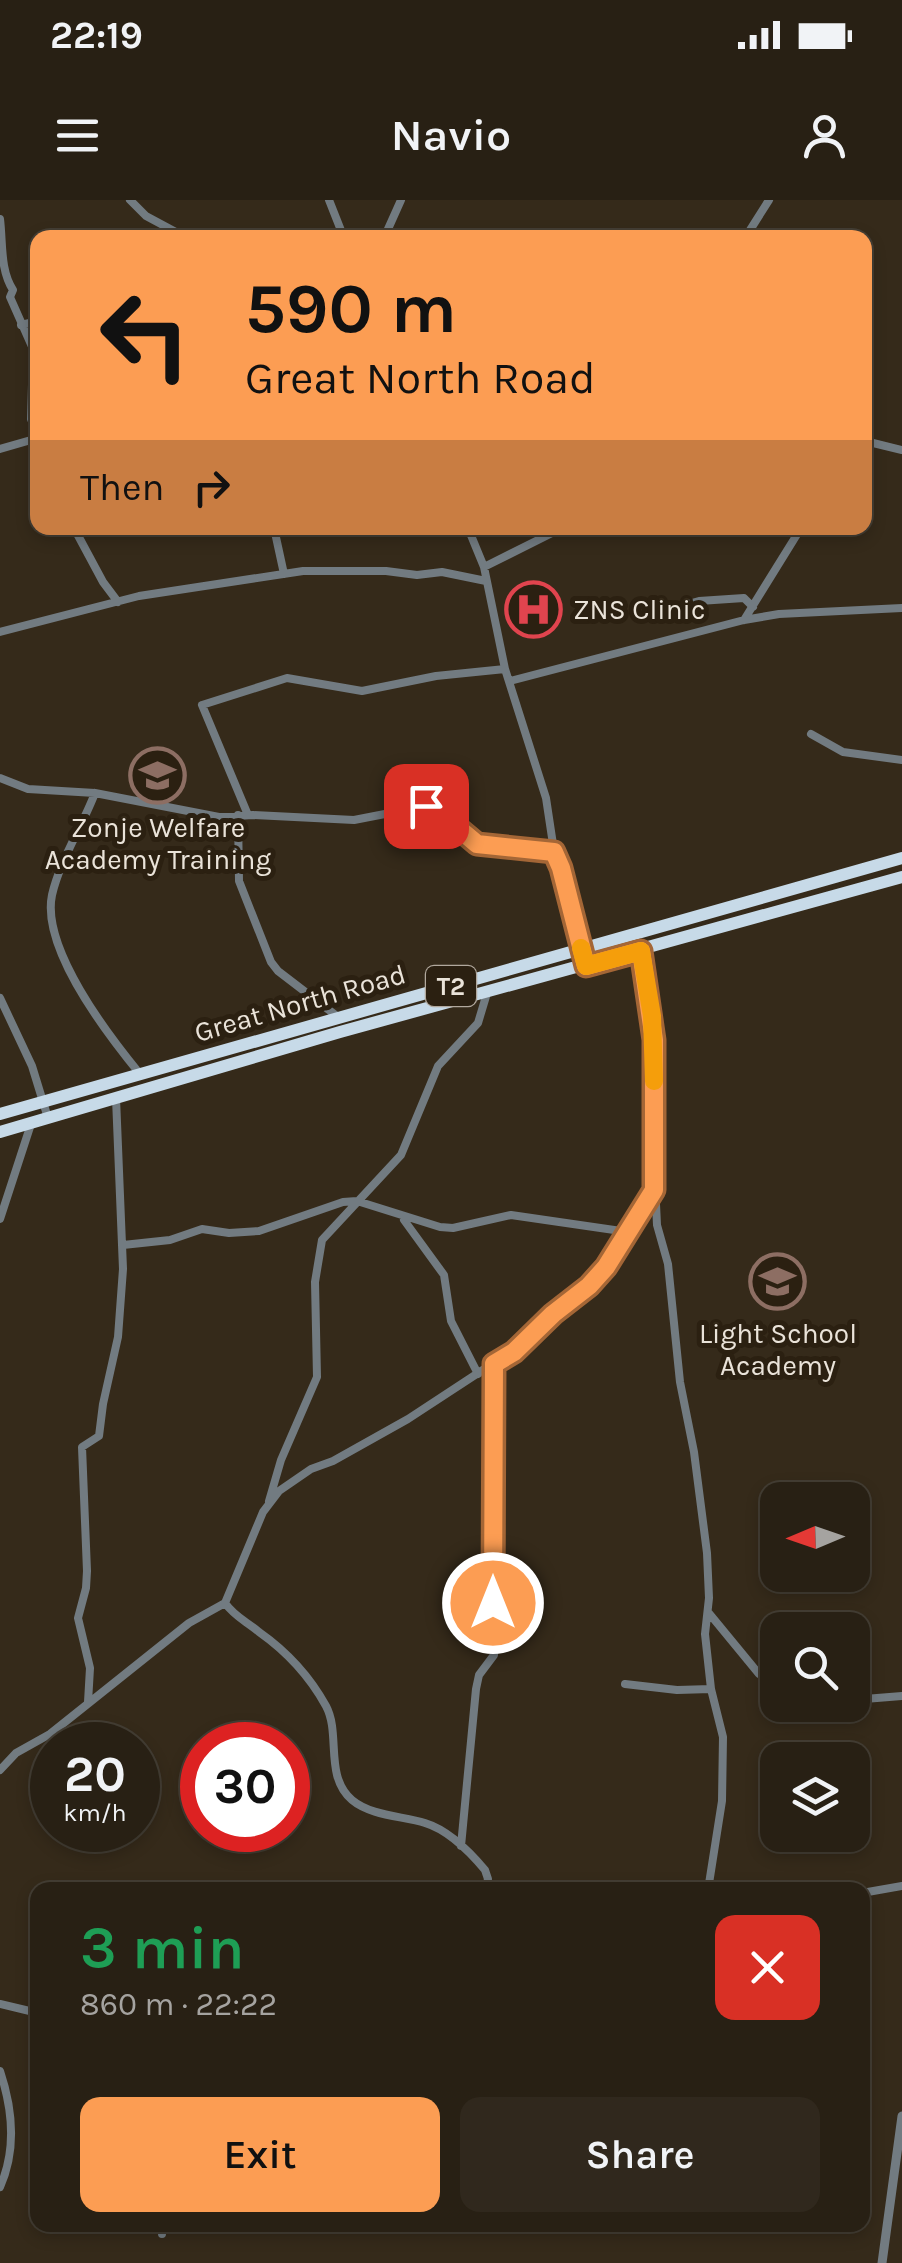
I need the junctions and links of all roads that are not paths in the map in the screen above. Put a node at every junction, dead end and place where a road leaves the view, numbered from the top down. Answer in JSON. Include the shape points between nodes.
{"nodes":[{"id":1,"x":130,"y":200,"type":"edge"},
{"id":2,"x":330,"y":200,"type":"edge"},
{"id":3,"x":402,"y":200,"type":"edge"},
{"id":4,"x":768,"y":200,"type":"edge"},
{"id":5,"x":0,"y":219,"type":"edge"},
{"id":6,"x":172,"y":230,"type":"edge"},
{"id":7,"x":341,"y":230,"type":"edge"},
{"id":8,"x":388,"y":230,"type":"edge"},
{"id":9,"x":750,"y":230,"type":"edge"},
{"id":10,"x":5,"y":297,"type":"edge"},
{"id":11,"x":30,"y":324,"type":"edge"},
{"id":12,"x":22,"y":326,"type":"junction"},
{"id":13,"x":30,"y":343,"type":"edge"},
{"id":14,"x":30,"y":440,"type":"edge"},
{"id":15,"x":872,"y":444,"type":"edge"},
{"id":16,"x":0,"y":449,"type":"edge"},
{"id":17,"x":902,"y":450,"type":"edge"},
{"id":18,"x":78,"y":535,"type":"edge"},
{"id":19,"x":276,"y":535,"type":"edge"},
{"id":20,"x":471,"y":535,"type":"edge"},
{"id":21,"x":548,"y":535,"type":"edge"},
{"id":22,"x":796,"y":535,"type":"edge"},
{"id":23,"x":484,"y":566,"type":"junction"},
{"id":24,"x":284,"y":574,"type":"junction"},
{"id":25,"x":486,"y":581,"type":"junction"},
{"id":26,"x":118,"y":602,"type":"junction"},
{"id":27,"x":754,"y":606,"type":"junction"},
{"id":28,"x":902,"y":608,"type":"edge"},
{"id":29,"x":645,"y":616,"type":"dead end"},
{"id":30,"x":744,"y":620,"type":"junction"},
{"id":31,"x":0,"y":632,"type":"edge"},
{"id":32,"x":505,"y":669,"type":"junction"},
{"id":33,"x":510,"y":682,"type":"junction"},
{"id":34,"x":811,"y":734,"type":"dead end"},
{"id":35,"x":902,"y":760,"type":"edge"},
{"id":36,"x":0,"y":778,"type":"edge"},
{"id":37,"x":95,"y":794,"type":"junction"},
{"id":38,"x":243,"y":815,"type":"junction"},
{"id":39,"x":554,"y":852,"type":"junction"},
{"id":40,"x":902,"y":858,"type":"edge"},
{"id":41,"x":902,"y":877,"type":"edge"},
{"id":42,"x":582,"y":949,"type":"junction"},
{"id":43,"x":641,"y":951,"type":"junction"},
{"id":44,"x":586,"y":966,"type":"junction"},
{"id":45,"x":488,"y":993,"type":"junction"},
{"id":46,"x":0,"y":998,"type":"edge"},
{"id":47,"x":340,"y":1018,"type":"junction"},
{"id":48,"x":140,"y":1074,"type":"junction"},
{"id":49,"x":116,"y":1098,"type":"junction"},
{"id":50,"x":44,"y":1101,"type":"junction"},
{"id":51,"x":0,"y":1114,"type":"edge"},
{"id":52,"x":48,"y":1118,"type":"junction"},
{"id":53,"x":31,"y":1123,"type":"junction"},
{"id":54,"x":0,"y":1132,"type":"edge"},
{"id":55,"x":654,"y":1190,"type":"junction"},
{"id":56,"x":357,"y":1201,"type":"junction"},
{"id":57,"x":402,"y":1218,"type":"junction"},
{"id":58,"x":0,"y":1219,"type":"edge"},
{"id":59,"x":628,"y":1232,"type":"junction"},
{"id":60,"x":123,"y":1244,"type":"junction"},
{"id":61,"x":494,"y":1364,"type":"junction"},
{"id":62,"x":478,"y":1374,"type":"junction"},
{"id":63,"x":269,"y":1501,"type":"junction"},
{"id":64,"x":224,"y":1603,"type":"junction"},
{"id":65,"x":708,"y":1612,"type":"junction"},
{"id":66,"x":760,"y":1675,"type":"edge"},
{"id":67,"x":625,"y":1684,"type":"dead end"},
{"id":68,"x":712,"y":1689,"type":"junction"},
{"id":69,"x":902,"y":1696,"type":"edge"},
{"id":70,"x":870,"y":1699,"type":"edge"},
{"id":71,"x":88,"y":1703,"type":"junction"},
{"id":72,"x":0,"y":1770,"type":"edge"},
{"id":73,"x":461,"y":1846,"type":"junction"},
{"id":74,"x":487,"y":1882,"type":"edge"},
{"id":75,"x":709,"y":1882,"type":"edge"},
{"id":76,"x":902,"y":1886,"type":"edge"},
{"id":77,"x":870,"y":1892,"type":"edge"},
{"id":78,"x":0,"y":2004,"type":"edge"},
{"id":79,"x":30,"y":2011,"type":"edge"},
{"id":80,"x":0,"y":2072,"type":"edge"},
{"id":81,"x":902,"y":2116,"type":"edge"},
{"id":82,"x":5,"y":2160,"type":"edge"},
{"id":83,"x":0,"y":2187,"type":"edge"},
{"id":84,"x":882,"y":2263,"type":"edge"}],
"edges":[{"from":1,"to":6,"type":"street"},
{"from":2,"to":7,"type":"street"},
{"from":3,"to":8,"type":"street"},
{"from":4,"to":9,"type":"street"},
{"from":5,"to":10,"type":"street","via":[[2,272],[13,290]]},
{"from":10,"to":12,"type":"street"},
{"from":11,"to":12,"type":"street"},
{"from":12,"to":13,"type":"street"},
{"from":14,"to":16,"type":"street"},
{"from":15,"to":17,"type":"street"},
{"from":18,"to":26,"type":"street"},
{"from":19,"to":24,"type":"street"},
{"from":20,"to":23,"type":"street"},
{"from":21,"to":23,"type":"street"},
{"from":22,"to":27,"type":"street"},
{"from":23,"to":25,"type":"street"},
{"from":24,"to":25,"type":"street","via":[[442,572]]},
{"from":24,"to":26,"type":"street"},
{"from":25,"to":32,"type":"street"},
{"from":26,"to":31,"type":"street"},
{"from":27,"to":29,"type":"street","via":[[744,598],[699,600]]},
{"from":27,"to":30,"type":"street"},
{"from":28,"to":30,"type":"street"},
{"from":30,"to":33,"type":"street"},
{"from":32,"to":33,"type":"street"},
{"from":32,"to":38,"type":"street","via":[[362,690],[286,678],[202,705]]},
{"from":33,"to":39,"type":"street","via":[[546,798]]},
{"from":34,"to":35,"type":"street","via":[[843,752]]},
{"from":36,"to":37,"type":"street","via":[[28,789]]},
{"from":37,"to":38,"type":"street","via":[[199,815]]},
{"from":37,"to":48,"type":"street","via":[[52,894],[54,931],[108,1037]]},
{"from":38,"to":39,"type":"street","via":[[354,820],[426,806],[477,844]]},
{"from":38,"to":47,"type":"street","via":[[236,858],[240,881],[271,962]]},
{"from":39,"to":42,"type":"street"},
{"from":40,"to":42,"type":"highway","name":"Great North Road","number":"T2"},
{"from":41,"to":43,"type":"highway","name":"Great North Road","number":"T2"},
{"from":42,"to":44,"type":"street"},
{"from":42,"to":47,"type":"highway","name":"Great North Road","number":"T2"},
{"from":43,"to":44,"type":"highway","name":"Great North Road","number":"T2"},
{"from":43,"to":55,"type":"street","via":[[654,1040]]},
{"from":44,"to":45,"type":"highway","name":"Great North Road","number":"T2"},
{"from":45,"to":49,"type":"highway","name":"Great North Road","number":"T2"},
{"from":45,"to":56,"type":"street","via":[[478,1022],[438,1066],[400,1155]]},
{"from":46,"to":50,"type":"street"},
{"from":47,"to":48,"type":"highway","name":"Great North Road","number":"T2"},
{"from":48,"to":50,"type":"highway","name":"Great North Road","number":"T2"},
{"from":49,"to":52,"type":"highway","name":"Great North Road","number":"T2"},
{"from":49,"to":60,"type":"street"},
{"from":50,"to":51,"type":"highway","name":"Great North Road","number":"T2"},
{"from":50,"to":52,"type":"street"},
{"from":52,"to":53,"type":"highway","name":"Great North Road","number":"T2"},
{"from":53,"to":54,"type":"highway","name":"Great North Road","number":"T2"},
{"from":53,"to":58,"type":"street"},
{"from":55,"to":59,"type":"street"},
{"from":55,"to":65,"type":"street","via":[[707,1553]]},
{"from":56,"to":57,"type":"street"},
{"from":56,"to":60,"type":"street","via":[[259,1231],[202,1229]]},
{"from":56,"to":63,"type":"street","via":[[322,1240],[315,1282],[317,1378]]},
{"from":57,"to":59,"type":"street","via":[[453,1228],[511,1215]]},
{"from":57,"to":62,"type":"street","via":[[444,1274],[452,1321]]},
{"from":59,"to":61,"type":"street","via":[[589,1286]]},
{"from":60,"to":71,"type":"street","via":[[118,1337],[101,1430],[82,1447],[87,1572],[78,1618],[90,1668]]},
{"from":61,"to":62,"type":"street"},
{"from":61,"to":73,"type":"street","via":[[494,1655],[476,1689]]},
{"from":62,"to":63,"type":"street","via":[[408,1420],[294,1479]]},
{"from":63,"to":64,"type":"street"},
{"from":64,"to":71,"type":"street"},
{"from":64,"to":73,"type":"street","via":[[285,1653],[319,1696],[328,1710],[340,1785],[353,1801],[428,1824]]},
{"from":65,"to":66,"type":"street"},
{"from":65,"to":68,"type":"street"},
{"from":67,"to":68,"type":"street"},
{"from":68,"to":75,"type":"street","via":[[724,1758]]},
{"from":69,"to":70,"type":"street"},
{"from":71,"to":72,"type":"street"},
{"from":73,"to":74,"type":"street","via":[[485,1870]]},
{"from":76,"to":77,"type":"street"},
{"from":78,"to":79,"type":"street"},
{"from":80,"to":82,"type":"street","via":[[12,2125]]},
{"from":81,"to":84,"type":"street"},
{"from":82,"to":83,"type":"street"}]}
